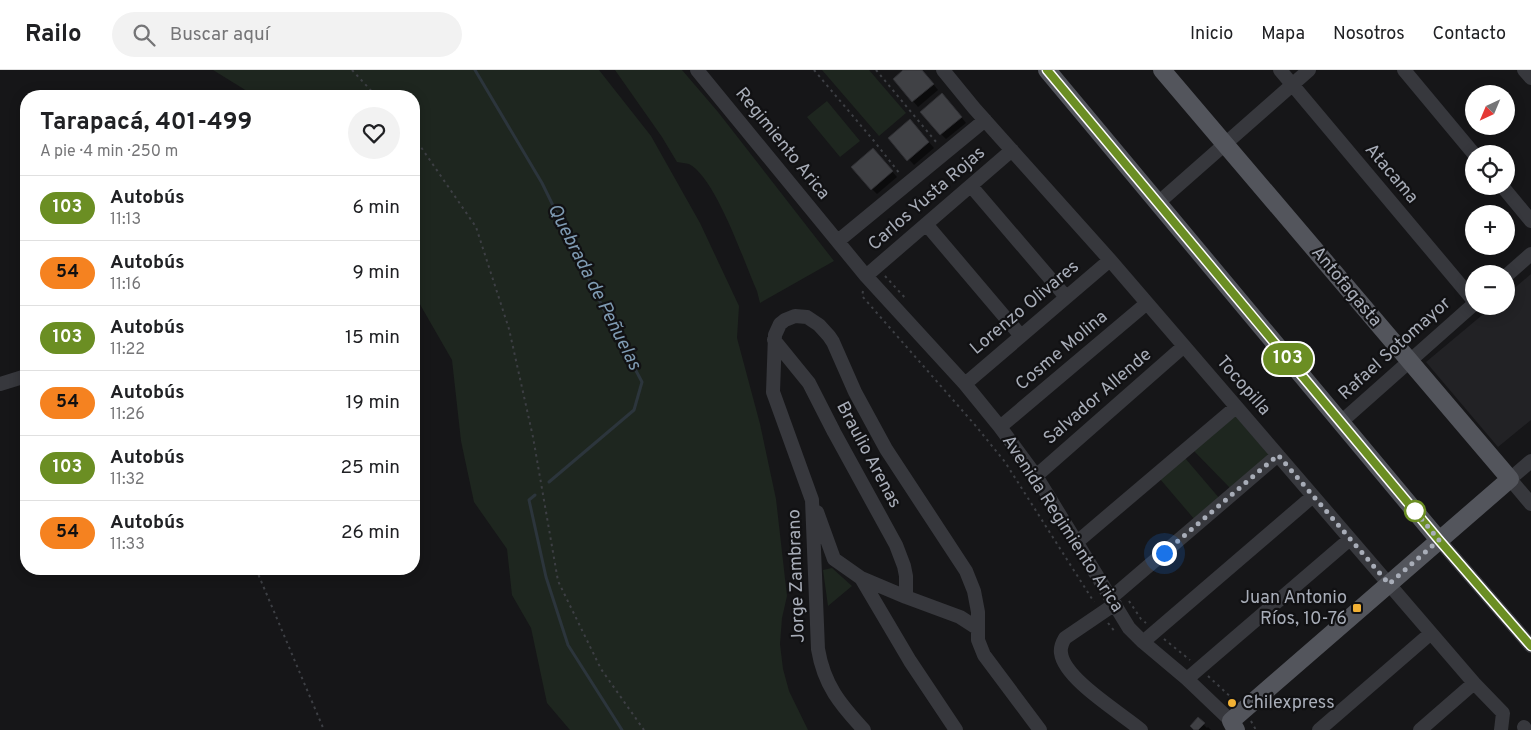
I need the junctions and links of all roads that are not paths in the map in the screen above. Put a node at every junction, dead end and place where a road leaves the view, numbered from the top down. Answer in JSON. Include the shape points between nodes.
{"nodes":[{"id":1,"x":697,"y":70,"type":"edge"},
{"id":2,"x":943,"y":70,"type":"edge"},
{"id":3,"x":1047,"y":70,"type":"edge"},
{"id":4,"x":1162,"y":70,"type":"edge"},
{"id":5,"x":1280,"y":70,"type":"edge"},
{"id":6,"x":1309,"y":70,"type":"edge"},
{"id":7,"x":1404,"y":70,"type":"edge"},
{"id":8,"x":1524,"y":70,"type":"edge"},
{"id":9,"x":1531,"y":78,"type":"edge"},
{"id":10,"x":1292,"y":84,"type":"junction"},
{"id":11,"x":985,"y":120,"type":"junction"},
{"id":12,"x":1225,"y":144,"type":"junction"},
{"id":13,"x":1466,"y":145,"type":"edge"},
{"id":14,"x":1012,"y":150,"type":"junction"},
{"id":15,"x":970,"y":186,"type":"junction"},
{"id":16,"x":1509,"y":195,"type":"edge"},
{"id":17,"x":1158,"y":203,"type":"junction"},
{"id":18,"x":1531,"y":221,"type":"edge"},
{"id":19,"x":926,"y":224,"type":"junction"},
{"id":20,"x":838,"y":241,"type":"junction"},
{"id":21,"x":1531,"y":254,"type":"edge"},
{"id":22,"x":1110,"y":260,"type":"junction"},
{"id":23,"x":1515,"y":268,"type":"edge"},
{"id":24,"x":866,"y":276,"type":"junction"},
{"id":25,"x":1465,"y":292,"type":"edge"},
{"id":26,"x":1066,"y":298,"type":"junction"},
{"id":27,"x":1147,"y":303,"type":"junction"},
{"id":28,"x":1465,"y":311,"type":"edge"},
{"id":29,"x":1021,"y":336,"type":"junction"},
{"id":30,"x":774,"y":340,"type":"junction"},
{"id":31,"x":1184,"y":346,"type":"junction"},
{"id":32,"x":1410,"y":361,"type":"junction"},
{"id":33,"x":20,"y":378,"type":"edge"},
{"id":34,"x":0,"y":384,"type":"edge"},
{"id":35,"x":965,"y":384,"type":"junction"},
{"id":36,"x":1236,"y":407,"type":"junction"},
{"id":37,"x":1341,"y":422,"type":"junction"},
{"id":38,"x":1000,"y":428,"type":"junction"},
{"id":39,"x":1278,"y":455,"type":"junction"},
{"id":40,"x":1531,"y":461,"type":"edge"},
{"id":41,"x":1036,"y":476,"type":"junction"},
{"id":42,"x":1510,"y":480,"type":"junction"},
{"id":43,"x":1313,"y":496,"type":"junction"},
{"id":44,"x":812,"y":500,"type":"junction"},
{"id":45,"x":1531,"y":504,"type":"edge"},
{"id":46,"x":1350,"y":539,"type":"junction"},
{"id":47,"x":1439,"y":540,"type":"junction"},
{"id":48,"x":1077,"y":542,"type":"junction"},
{"id":49,"x":834,"y":559,"type":"junction"},
{"id":50,"x":814,"y":562,"type":"junction"},
{"id":51,"x":860,"y":578,"type":"junction"},
{"id":52,"x":1389,"y":584,"type":"junction"},
{"id":53,"x":906,"y":598,"type":"junction"},
{"id":54,"x":1113,"y":601,"type":"junction"},
{"id":55,"x":978,"y":628,"type":"junction"},
{"id":56,"x":1431,"y":633,"type":"junction"},
{"id":57,"x":1143,"y":642,"type":"junction"},
{"id":58,"x":1530,"y":643,"type":"edge"},
{"id":59,"x":1187,"y":679,"type":"junction"},
{"id":60,"x":1474,"y":683,"type":"junction"},
{"id":61,"x":1233,"y":725,"type":"edge"},
{"id":62,"x":864,"y":730,"type":"edge"},
{"id":63,"x":956,"y":730,"type":"edge"},
{"id":64,"x":1040,"y":730,"type":"edge"},
{"id":65,"x":1141,"y":730,"type":"edge"},
{"id":66,"x":1319,"y":730,"type":"edge"},
{"id":67,"x":1420,"y":730,"type":"edge"},
{"id":68,"x":1501,"y":730,"type":"edge"}],
"edges":[{"from":1,"to":20,"type":"street","name":"Regimiento Arica"},
{"from":2,"to":11,"type":"street","name":"Tocopilla"},
{"from":3,"to":17,"type":"main road"},
{"from":4,"to":12,"type":"main road","name":"Antofagasta"},
{"from":5,"to":10,"type":"street","name":"Atacama"},
{"from":6,"to":10,"type":"street"},
{"from":7,"to":13,"type":"street"},
{"from":8,"to":9,"type":"street"},
{"from":10,"to":12,"type":"street"},
{"from":10,"to":25,"type":"street","name":"Atacama"},
{"from":11,"to":14,"type":"street","name":"Tocopilla"},
{"from":11,"to":20,"type":"street"},
{"from":12,"to":17,"type":"street"},
{"from":12,"to":32,"type":"main road","name":"Antofagasta"},
{"from":14,"to":15,"type":"street","name":"Carlos Yusta Rojas"},
{"from":14,"to":22,"type":"street","name":"Tocopilla"},
{"from":15,"to":19,"type":"street","name":"Carlos Yusta Rojas"},
{"from":15,"to":26,"type":"street"},
{"from":16,"to":18,"type":"street"},
{"from":17,"to":37,"type":"main road"},
{"from":19,"to":24,"type":"street","name":"Carlos Yusta Rojas"},
{"from":19,"to":29,"type":"street"},
{"from":20,"to":24,"type":"street","name":"Avenida Regimiento Arica"},
{"from":21,"to":23,"type":"street"},
{"from":22,"to":26,"type":"street","name":"Lorenzo Olivares"},
{"from":22,"to":27,"type":"street","name":"Tocopilla"},
{"from":24,"to":35,"type":"street","name":"Avenida Regimiento Arica"},
{"from":26,"to":29,"type":"street","name":"Lorenzo Olivares"},
{"from":27,"to":31,"type":"street","name":"Tocopilla"},
{"from":27,"to":38,"type":"street","name":"Cosme Molina"},
{"from":28,"to":32,"type":"street","name":"Rafael Sotomayor"},
{"from":29,"to":35,"type":"street","name":"Lorenzo Olivares"},
{"from":30,"to":44,"type":"street","name":"Jorge Zambrano","via":[[772,392]]},
{"from":30,"to":53,"type":"street","name":"Braulio Arenas","via":[[809,383],[896,545],[904,566]]},
{"from":30,"to":55,"type":"street","name":"Jorge Zambrano","via":[[777,329],[785,320],[795,316],[807,317],[834,342],[855,392],[886,448],[966,571],[976,602]]},
{"from":31,"to":36,"type":"street","name":"Tocopilla"},
{"from":31,"to":41,"type":"street","name":"Salvador Allende"},
{"from":32,"to":37,"type":"street","name":"Rafael Sotomayor"},
{"from":32,"to":42,"type":"main road","name":"Antofagasta"},
{"from":33,"to":34,"type":"street"},
{"from":35,"to":38,"type":"street","name":"Avenida Regimiento Arica"},
{"from":36,"to":39,"type":"street","name":"Tocopilla"},
{"from":36,"to":48,"type":"street"},
{"from":37,"to":47,"type":"main road"},
{"from":38,"to":41,"type":"street","name":"Avenida Regimiento Arica"},
{"from":39,"to":43,"type":"street","name":"Tocopilla"},
{"from":39,"to":54,"type":"street"},
{"from":40,"to":42,"type":"street"},
{"from":41,"to":48,"type":"street","name":"Avenida Regimiento Arica"},
{"from":42,"to":45,"type":"street","name":"Antofagasta"},
{"from":42,"to":47,"type":"main road"},
{"from":43,"to":46,"type":"street","name":"Tocopilla"},
{"from":43,"to":57,"type":"street"},
{"from":44,"to":49,"type":"street"},
{"from":44,"to":50,"type":"street","name":"Jorge Zambrano"},
{"from":46,"to":52,"type":"street","name":"Tocopilla"},
{"from":46,"to":59,"type":"street"},
{"from":47,"to":52,"type":"main road"},
{"from":47,"to":58,"type":"street"},
{"from":48,"to":54,"type":"street","name":"Avenida Regimiento Arica"},
{"from":49,"to":50,"type":"street"},
{"from":49,"to":51,"type":"street"},
{"from":50,"to":62,"type":"street","name":"Jorge Zambrano","via":[[818,649],[823,671],[837,699]]},
{"from":51,"to":53,"type":"street"},
{"from":51,"to":63,"type":"street"},
{"from":52,"to":56,"type":"street","name":"Tocopilla"},
{"from":52,"to":61,"type":"main road","via":[[1244,709]]},
{"from":53,"to":55,"type":"street","via":[[960,617]]},
{"from":54,"to":57,"type":"street","name":"Avenida Regimiento Arica","via":[[1129,628]]},
{"from":54,"to":65,"type":"street","via":[[1101,614],[1065,638],[1061,654],[1084,686]]},
{"from":55,"to":64,"type":"street","via":[[978,640],[984,655]]},
{"from":56,"to":60,"type":"street","name":"Tocopilla"},
{"from":56,"to":66,"type":"street"},
{"from":57,"to":59,"type":"street","name":"Avenida Regimiento Arica"},
{"from":59,"to":61,"type":"street","name":"Avenida Regimiento Arica"},
{"from":60,"to":67,"type":"street"},
{"from":60,"to":68,"type":"street","name":"Tocopilla","via":[[1503,713]]}]}
